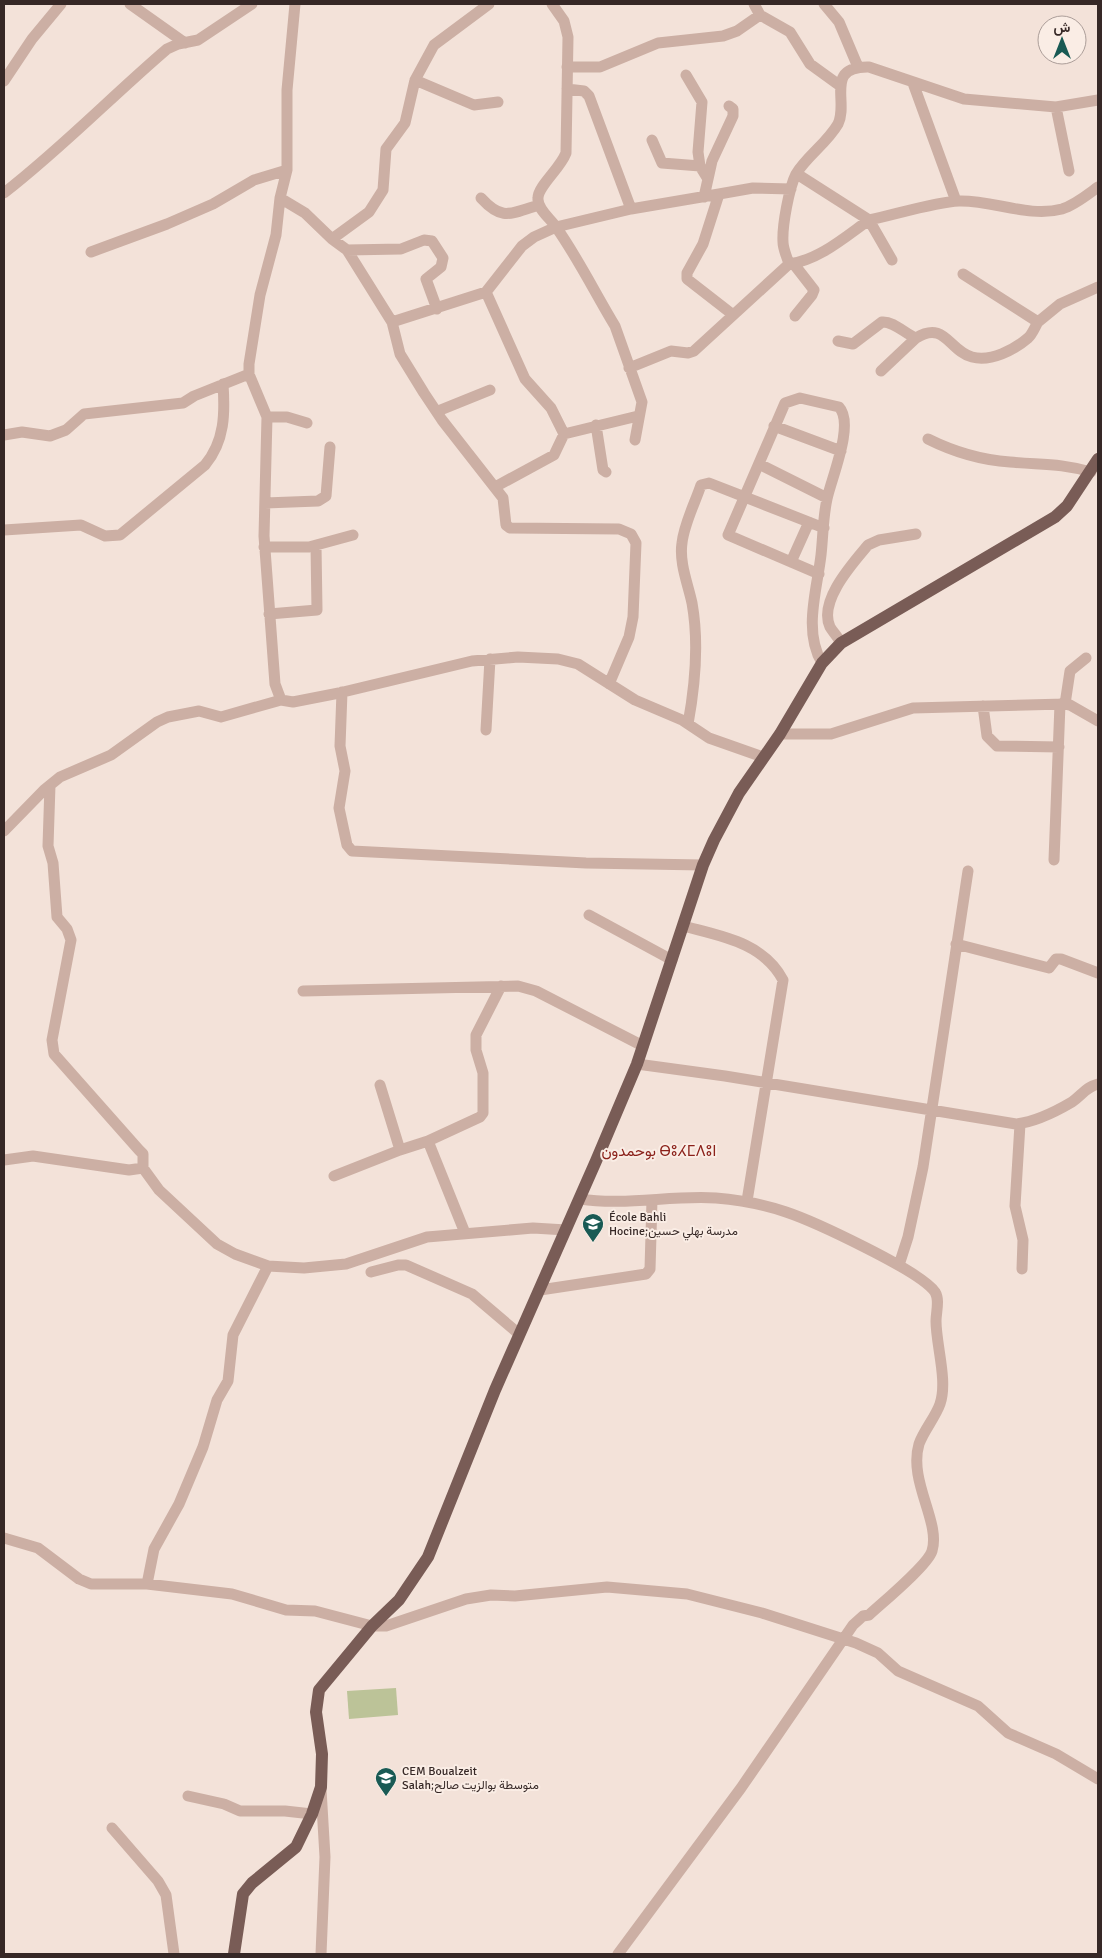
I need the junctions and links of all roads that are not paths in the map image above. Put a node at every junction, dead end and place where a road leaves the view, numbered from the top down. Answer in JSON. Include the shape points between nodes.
{"nodes":[{"id":1,"x":62,"y":4,"type":"edge"},
{"id":2,"x":130,"y":4,"type":"edge"},
{"id":3,"x":252,"y":4,"type":"edge"},
{"id":4,"x":295,"y":4,"type":"edge"},
{"id":5,"x":489,"y":4,"type":"edge"},
{"id":6,"x":552,"y":4,"type":"edge"},
{"id":7,"x":754,"y":4,"type":"edge"},
{"id":8,"x":824,"y":4,"type":"edge"},
{"id":9,"x":760,"y":15,"type":"junction"},
{"id":10,"x":185,"y":43,"type":"junction"},
{"id":11,"x":567,"y":67,"type":"junction"},
{"id":12,"x":858,"y":67,"type":"junction"},
{"id":13,"x":686,"y":75,"type":"dead end"},
{"id":14,"x":415,"y":80,"type":"junction"},
{"id":15,"x":4,"y":81,"type":"edge"},
{"id":16,"x":913,"y":83,"type":"junction"},
{"id":17,"x":839,"y":85,"type":"junction"},
{"id":18,"x":567,"y":89,"type":"junction"},
{"id":19,"x":1098,"y":100,"type":"edge"},
{"id":20,"x":498,"y":102,"type":"dead end"},
{"id":21,"x":729,"y":106,"type":"dead end"},
{"id":22,"x":1056,"y":107,"type":"junction"},
{"id":23,"x":652,"y":140,"type":"dead end"},
{"id":24,"x":700,"y":166,"type":"junction"},
{"id":25,"x":287,"y":170,"type":"junction"},
{"id":26,"x":1069,"y":171,"type":"dead end"},
{"id":27,"x":797,"y":174,"type":"junction"},
{"id":28,"x":708,"y":179,"type":"junction"},
{"id":29,"x":1098,"y":187,"type":"edge"},
{"id":30,"x":791,"y":190,"type":"junction"},
{"id":31,"x":4,"y":193,"type":"edge"},
{"id":32,"x":718,"y":194,"type":"junction"},
{"id":33,"x":704,"y":196,"type":"junction"},
{"id":34,"x":280,"y":198,"type":"junction"},
{"id":35,"x":481,"y":198,"type":"dead end"},
{"id":36,"x":956,"y":201,"type":"junction"},
{"id":37,"x":539,"y":205,"type":"junction"},
{"id":38,"x":631,"y":209,"type":"junction"},
{"id":39,"x":869,"y":220,"type":"junction"},
{"id":40,"x":556,"y":228,"type":"junction"},
{"id":41,"x":332,"y":239,"type":"junction"},
{"id":42,"x":347,"y":250,"type":"junction"},
{"id":43,"x":91,"y":252,"type":"dead end"},
{"id":44,"x":892,"y":260,"type":"dead end"},
{"id":45,"x":791,"y":264,"type":"junction"},
{"id":46,"x":963,"y":274,"type":"dead end"},
{"id":47,"x":1098,"y":287,"type":"edge"},
{"id":48,"x":486,"y":292,"type":"junction"},
{"id":49,"x":437,"y":309,"type":"junction"},
{"id":50,"x":732,"y":314,"type":"junction"},
{"id":51,"x":795,"y":316,"type":"dead end"},
{"id":52,"x":392,"y":322,"type":"junction"},
{"id":53,"x":1038,"y":322,"type":"junction"},
{"id":54,"x":916,"y":338,"type":"junction"},
{"id":55,"x":838,"y":341,"type":"dead end"},
{"id":56,"x":629,"y":368,"type":"junction"},
{"id":57,"x":881,"y":371,"type":"dead end"},
{"id":58,"x":249,"y":374,"type":"junction"},
{"id":59,"x":223,"y":384,"type":"junction"},
{"id":60,"x":490,"y":390,"type":"dead end"},
{"id":61,"x":438,"y":411,"type":"junction"},
{"id":62,"x":638,"y":416,"type":"junction"},
{"id":63,"x":267,"y":417,"type":"junction"},
{"id":64,"x":307,"y":423,"type":"dead end"},
{"id":65,"x":596,"y":425,"type":"junction"},
{"id":66,"x":774,"y":426,"type":"junction"},
{"id":67,"x":564,"y":434,"type":"junction"},
{"id":68,"x":4,"y":435,"type":"edge"},
{"id":69,"x":928,"y":439,"type":"dead end"},
{"id":70,"x":634,"y":440,"type":"dead end"},
{"id":71,"x":330,"y":447,"type":"dead end"},
{"id":72,"x":841,"y":451,"type":"junction"},
{"id":73,"x":1098,"y":460,"type":"edge"},
{"id":74,"x":759,"y":464,"type":"junction"},
{"id":75,"x":606,"y":472,"type":"dead end"},
{"id":76,"x":1091,"y":472,"type":"junction"},
{"id":77,"x":495,"y":487,"type":"junction"},
{"id":78,"x":744,"y":497,"type":"junction"},
{"id":79,"x":827,"y":498,"type":"junction"},
{"id":80,"x":265,"y":502,"type":"junction"},
{"id":81,"x":809,"y":522,"type":"junction"},
{"id":82,"x":824,"y":528,"type":"junction"},
{"id":83,"x":4,"y":530,"type":"edge"},
{"id":84,"x":354,"y":534,"type":"dead end"},
{"id":85,"x":916,"y":534,"type":"dead end"},
{"id":86,"x":316,"y":546,"type":"junction"},
{"id":87,"x":264,"y":547,"type":"junction"},
{"id":88,"x":791,"y":562,"type":"junction"},
{"id":89,"x":819,"y":574,"type":"junction"},
{"id":90,"x":269,"y":614,"type":"junction"},
{"id":91,"x":841,"y":643,"type":"junction"},
{"id":92,"x":1086,"y":658,"type":"dead end"},
{"id":93,"x":490,"y":659,"type":"junction"},
{"id":94,"x":822,"y":664,"type":"junction"},
{"id":95,"x":609,"y":684,"type":"junction"},
{"id":96,"x":342,"y":692,"type":"junction"},
{"id":97,"x":281,"y":700,"type":"junction"},
{"id":98,"x":1062,"y":704,"type":"junction"},
{"id":99,"x":983,"y":706,"type":"junction"},
{"id":100,"x":1098,"y":721,"type":"edge"},
{"id":101,"x":688,"y":724,"type":"junction"},
{"id":102,"x":486,"y":730,"type":"dead end"},
{"id":103,"x":780,"y":734,"type":"junction"},
{"id":104,"x":1059,"y":747,"type":"junction"},
{"id":105,"x":763,"y":757,"type":"junction"},
{"id":106,"x":50,"y":785,"type":"junction"},
{"id":107,"x":4,"y":831,"type":"edge"},
{"id":108,"x":1054,"y":860,"type":"dead end"},
{"id":109,"x":703,"y":865,"type":"junction"},
{"id":110,"x":968,"y":871,"type":"dead end"},
{"id":111,"x":589,"y":915,"type":"dead end"},
{"id":112,"x":683,"y":926,"type":"junction"},
{"id":113,"x":956,"y":944,"type":"junction"},
{"id":114,"x":672,"y":960,"type":"junction"},
{"id":115,"x":1098,"y":974,"type":"edge"},
{"id":116,"x":501,"y":986,"type":"junction"},
{"id":117,"x":303,"y":991,"type":"dead end"},
{"id":118,"x":643,"y":1046,"type":"junction"},
{"id":119,"x":637,"y":1064,"type":"junction"},
{"id":120,"x":764,"y":1084,"type":"junction"},
{"id":121,"x":1098,"y":1084,"type":"edge"},
{"id":122,"x":380,"y":1085,"type":"dead end"},
{"id":123,"x":932,"y":1110,"type":"junction"},
{"id":124,"x":1020,"y":1124,"type":"junction"},
{"id":125,"x":428,"y":1141,"type":"junction"},
{"id":126,"x":400,"y":1150,"type":"junction"},
{"id":127,"x":4,"y":1160,"type":"edge"},
{"id":128,"x":143,"y":1168,"type":"junction"},
{"id":129,"x":334,"y":1176,"type":"dead end"},
{"id":130,"x":580,"y":1199,"type":"junction"},
{"id":131,"x":652,"y":1200,"type":"junction"},
{"id":132,"x":747,"y":1201,"type":"junction"},
{"id":133,"x":566,"y":1230,"type":"junction"},
{"id":134,"x":465,"y":1233,"type":"junction"},
{"id":135,"x":899,"y":1265,"type":"junction"},
{"id":136,"x":268,"y":1266,"type":"junction"},
{"id":137,"x":1022,"y":1269,"type":"dead end"},
{"id":138,"x":371,"y":1272,"type":"dead end"},
{"id":139,"x":540,"y":1290,"type":"junction"},
{"id":140,"x":519,"y":1334,"type":"junction"},
{"id":141,"x":4,"y":1538,"type":"edge"},
{"id":142,"x":147,"y":1584,"type":"junction"},
{"id":143,"x":372,"y":1626,"type":"junction"},
{"id":144,"x":843,"y":1639,"type":"junction"},
{"id":145,"x":1098,"y":1778,"type":"edge"},
{"id":146,"x":321,"y":1788,"type":"junction"},
{"id":147,"x":188,"y":1796,"type":"dead end"},
{"id":148,"x":312,"y":1814,"type":"junction"},
{"id":149,"x":112,"y":1828,"type":"dead end"},
{"id":150,"x":174,"y":1954,"type":"edge"},
{"id":151,"x":234,"y":1954,"type":"edge"},
{"id":152,"x":321,"y":1954,"type":"edge"},
{"id":153,"x":618,"y":1954,"type":"edge"}],
"edges":[{"from":1,"to":15,"type":"street","via":[[32,39]]},
{"from":2,"to":10,"type":"street"},
{"from":3,"to":10,"type":"street","via":[[198,40]]},
{"from":4,"to":25,"type":"street","via":[[287,90]]},
{"from":5,"to":14,"type":"street","via":[[434,45]]},
{"from":6,"to":11,"type":"street","via":[[566,29]]},
{"from":7,"to":9,"type":"street"},
{"from":8,"to":12,"type":"street","via":[[839,22]]},
{"from":9,"to":11,"type":"street","via":[[724,36],[658,43],[600,67]]},
{"from":9,"to":17,"type":"street","via":[[790,32],[810,64]]},
{"from":10,"to":31,"type":"street","via":[[167,49]]},
{"from":11,"to":18,"type":"street"},
{"from":12,"to":16,"type":"street","via":[[869,67]]},
{"from":12,"to":17,"type":"street","via":[[848,72]]},
{"from":13,"to":24,"type":"street","via":[[703,108],[697,141]]},
{"from":14,"to":20,"type":"street","via":[[474,105]]},
{"from":14,"to":41,"type":"street","via":[[406,123],[386,149],[384,190],[370,212]]},
{"from":16,"to":22,"type":"street","via":[[964,99]]},
{"from":16,"to":36,"type":"street"},
{"from":17,"to":27,"type":"street","via":[[841,108],[838,123]]},
{"from":18,"to":37,"type":"street","via":[[566,154],[559,169],[539,191]]},
{"from":18,"to":38,"type":"street","via":[[584,91],[589,96]]},
{"from":19,"to":22,"type":"street"},
{"from":21,"to":28,"type":"street","via":[[733,109],[733,116],[712,161]]},
{"from":22,"to":26,"type":"street"},
{"from":23,"to":24,"type":"street","via":[[662,163]]},
{"from":24,"to":28,"type":"street"},
{"from":25,"to":34,"type":"street"},
{"from":25,"to":43,"type":"street","via":[[254,180],[213,204]]},
{"from":27,"to":30,"type":"street"},
{"from":27,"to":39,"type":"street"},
{"from":28,"to":33,"type":"street"},
{"from":29,"to":36,"type":"street","via":[[1063,209],[1046,211]]},
{"from":30,"to":32,"type":"street","via":[[753,188]]},
{"from":30,"to":45,"type":"street","via":[[783,239]]},
{"from":32,"to":33,"type":"street"},
{"from":32,"to":50,"type":"street","via":[[703,244],[687,279]]},
{"from":33,"to":38,"type":"street"},
{"from":34,"to":41,"type":"street","via":[[306,213]]},
{"from":34,"to":58,"type":"street","via":[[276,235],[256,316]]},
{"from":35,"to":37,"type":"street","via":[[492,211],[503,215]]},
{"from":36,"to":39,"type":"street"},
{"from":37,"to":40,"type":"street"},
{"from":38,"to":40,"type":"street"},
{"from":39,"to":44,"type":"street"},
{"from":39,"to":45,"type":"street","via":[[830,248]]},
{"from":40,"to":48,"type":"street","via":[[522,246]]},
{"from":40,"to":56,"type":"street","via":[[615,326]]},
{"from":41,"to":42,"type":"street"},
{"from":42,"to":49,"type":"street","via":[[400,249],[424,240],[432,241],[443,258],[440,267],[426,279]]},
{"from":42,"to":52,"type":"street"},
{"from":45,"to":50,"type":"street"},
{"from":45,"to":51,"type":"street","via":[[814,290]]},
{"from":46,"to":53,"type":"street"},
{"from":47,"to":53,"type":"street","via":[[1056,307]]},
{"from":48,"to":49,"type":"street"},
{"from":48,"to":67,"type":"street","via":[[526,378],[551,408]]},
{"from":49,"to":52,"type":"street"},
{"from":50,"to":56,"type":"street","via":[[694,351],[671,351]]},
{"from":52,"to":61,"type":"street","via":[[400,354]]},
{"from":53,"to":54,"type":"street","via":[[1029,338],[1002,355],[983,358],[966,355],[939,334],[923,334]]},
{"from":54,"to":55,"type":"street","via":[[882,322],[853,344]]},
{"from":54,"to":57,"type":"street"},
{"from":56,"to":62,"type":"street","via":[[642,402]]},
{"from":58,"to":59,"type":"street"},
{"from":58,"to":63,"type":"street"},
{"from":59,"to":68,"type":"street","via":[[183,404],[84,414],[58,434],[50,436],[22,432]]},
{"from":59,"to":83,"type":"street","via":[[224,416],[214,455],[120,535],[106,536],[81,525]]},
{"from":60,"to":61,"type":"street"},
{"from":61,"to":77,"type":"street"},
{"from":62,"to":65,"type":"street"},
{"from":62,"to":70,"type":"street"},
{"from":63,"to":64,"type":"street","via":[[287,417]]},
{"from":63,"to":80,"type":"street"},
{"from":65,"to":67,"type":"street"},
{"from":65,"to":75,"type":"street","via":[[603,470]]},
{"from":66,"to":72,"type":"street"},
{"from":66,"to":72,"type":"street","via":[[785,402],[795,398],[840,407],[845,416]]},
{"from":66,"to":74,"type":"street"},
{"from":67,"to":77,"type":"street","via":[[554,455]]},
{"from":69,"to":76,"type":"street","via":[[951,451],[980,458],[1057,464]]},
{"from":71,"to":80,"type":"street","via":[[326,496],[318,501]]},
{"from":72,"to":79,"type":"street"},
{"from":73,"to":76,"type":"main road"},
{"from":74,"to":78,"type":"street"},
{"from":74,"to":79,"type":"street"},
{"from":76,"to":91,"type":"main road","via":[[1055,517]]},
{"from":77,"to":95,"type":"street","via":[[503,498],[506,525],[510,528],[619,529],[631,534],[636,543],[633,616],[629,637]]},
{"from":78,"to":81,"type":"street"},
{"from":78,"to":88,"type":"street","via":[[730,537]]},
{"from":78,"to":101,"type":"street","via":[[703,483],[683,538],[695,652],[694,694]]},
{"from":79,"to":82,"type":"street"},
{"from":80,"to":87,"type":"street"},
{"from":81,"to":82,"type":"street"},
{"from":81,"to":88,"type":"street"},
{"from":82,"to":89,"type":"street"},
{"from":84,"to":86,"type":"street"},
{"from":85,"to":91,"type":"street","via":[[868,545],[836,584],[828,618]]},
{"from":86,"to":87,"type":"street"},
{"from":86,"to":90,"type":"street","via":[[317,610]]},
{"from":87,"to":90,"type":"street"},
{"from":88,"to":89,"type":"street"},
{"from":89,"to":94,"type":"street","via":[[812,624],[813,642]]},
{"from":90,"to":97,"type":"street","via":[[275,684]]},
{"from":91,"to":94,"type":"main road"},
{"from":92,"to":98,"type":"street","via":[[1070,671]]},
{"from":93,"to":95,"type":"street","via":[[569,661]]},
{"from":93,"to":96,"type":"street","via":[[446,666]]},
{"from":93,"to":102,"type":"street"},
{"from":94,"to":103,"type":"main road"},
{"from":95,"to":101,"type":"street","via":[[635,700]]},
{"from":96,"to":97,"type":"street","via":[[293,702]]},
{"from":96,"to":109,"type":"street","via":[[340,746],[345,771],[339,808],[347,845],[352,851],[586,863]]},
{"from":97,"to":106,"type":"street","via":[[221,717],[199,711],[168,717],[111,755],[60,777]]},
{"from":98,"to":99,"type":"street"},
{"from":98,"to":100,"type":"street","via":[[1070,705]]},
{"from":98,"to":104,"type":"street"},
{"from":99,"to":103,"type":"street","via":[[913,708],[831,734]]},
{"from":99,"to":104,"type":"street","via":[[987,736],[997,746]]},
{"from":101,"to":105,"type":"street","via":[[720,743]]},
{"from":103,"to":105,"type":"main road"},
{"from":104,"to":108,"type":"street"},
{"from":105,"to":109,"type":"main road","via":[[739,793]]},
{"from":106,"to":107,"type":"street"},
{"from":106,"to":128,"type":"street","via":[[48,846],[53,863],[57,917],[67,929],[70,940],[52,1040],[54,1054],[143,1154]]},
{"from":109,"to":112,"type":"main road"},
{"from":110,"to":113,"type":"street"},
{"from":111,"to":114,"type":"street"},
{"from":112,"to":114,"type":"main road"},
{"from":112,"to":120,"type":"street","via":[[750,946],[779,971],[783,983]]},
{"from":113,"to":115,"type":"street","via":[[1049,968],[1056,959],[1061,959]]},
{"from":113,"to":123,"type":"street"},
{"from":114,"to":118,"type":"main road"},
{"from":116,"to":117,"type":"street"},
{"from":116,"to":118,"type":"street","via":[[536,991]]},
{"from":116,"to":125,"type":"street","via":[[476,1035],[476,1050],[483,1073],[482,1115]]},
{"from":118,"to":119,"type":"main road"},
{"from":119,"to":120,"type":"street"},
{"from":119,"to":130,"type":"main road"},
{"from":120,"to":123,"type":"street"},
{"from":120,"to":132,"type":"street"},
{"from":121,"to":124,"type":"street","via":[[1052,1112]]},
{"from":122,"to":126,"type":"street"},
{"from":123,"to":124,"type":"street"},
{"from":123,"to":135,"type":"street","via":[[917,1198]]},
{"from":124,"to":137,"type":"street","via":[[1015,1206],[1023,1240]]},
{"from":125,"to":126,"type":"street"},
{"from":125,"to":134,"type":"street"},
{"from":126,"to":129,"type":"street"},
{"from":127,"to":128,"type":"street","via":[[33,1156],[128,1170]]},
{"from":128,"to":136,"type":"street","via":[[159,1190],[217,1244]]},
{"from":130,"to":131,"type":"street"},
{"from":130,"to":133,"type":"main road"},
{"from":131,"to":132,"type":"street","via":[[714,1198]]},
{"from":131,"to":139,"type":"street","via":[[650,1269],[646,1274]]},
{"from":132,"to":135,"type":"street","via":[[786,1212]]},
{"from":133,"to":134,"type":"street","via":[[533,1228]]},
{"from":133,"to":139,"type":"main road"},
{"from":134,"to":136,"type":"street","via":[[427,1237],[339,1265],[304,1268]]},
{"from":135,"to":144,"type":"street","via":[[934,1291],[937,1299],[941,1403],[920,1443],[916,1467],[931,1527],[932,1552],[869,1615],[858,1619]]},
{"from":136,"to":142,"type":"street","via":[[233,1335],[228,1381],[217,1400],[203,1447],[180,1504],[154,1549]]},
{"from":138,"to":140,"type":"street","via":[[406,1265],[472,1294]]},
{"from":139,"to":140,"type":"main road"},
{"from":140,"to":143,"type":"main road","via":[[428,1557],[403,1595]]},
{"from":141,"to":142,"type":"street","via":[[38,1548],[79,1579],[91,1584]]},
{"from":142,"to":143,"type":"street","via":[[232,1594],[286,1610],[315,1612]]},
{"from":143,"to":144,"type":"street","via":[[386,1626],[466,1599],[607,1586],[687,1594],[762,1613]]},
{"from":143,"to":146,"type":"main road","via":[[317,1696]]},
{"from":144,"to":145,"type":"street","via":[[878,1653],[898,1671],[922,1683],[978,1706],[1008,1733],[1056,1754]]},
{"from":144,"to":153,"type":"street","via":[[741,1788]]},
{"from":146,"to":148,"type":"main road"},
{"from":146,"to":152,"type":"street","via":[[324,1857]]},
{"from":147,"to":148,"type":"street","via":[[240,1811]]},
{"from":148,"to":151,"type":"main road","via":[[296,1847],[243,1894]]},
{"from":149,"to":150,"type":"street","via":[[158,1881],[166,1895]]}]}
